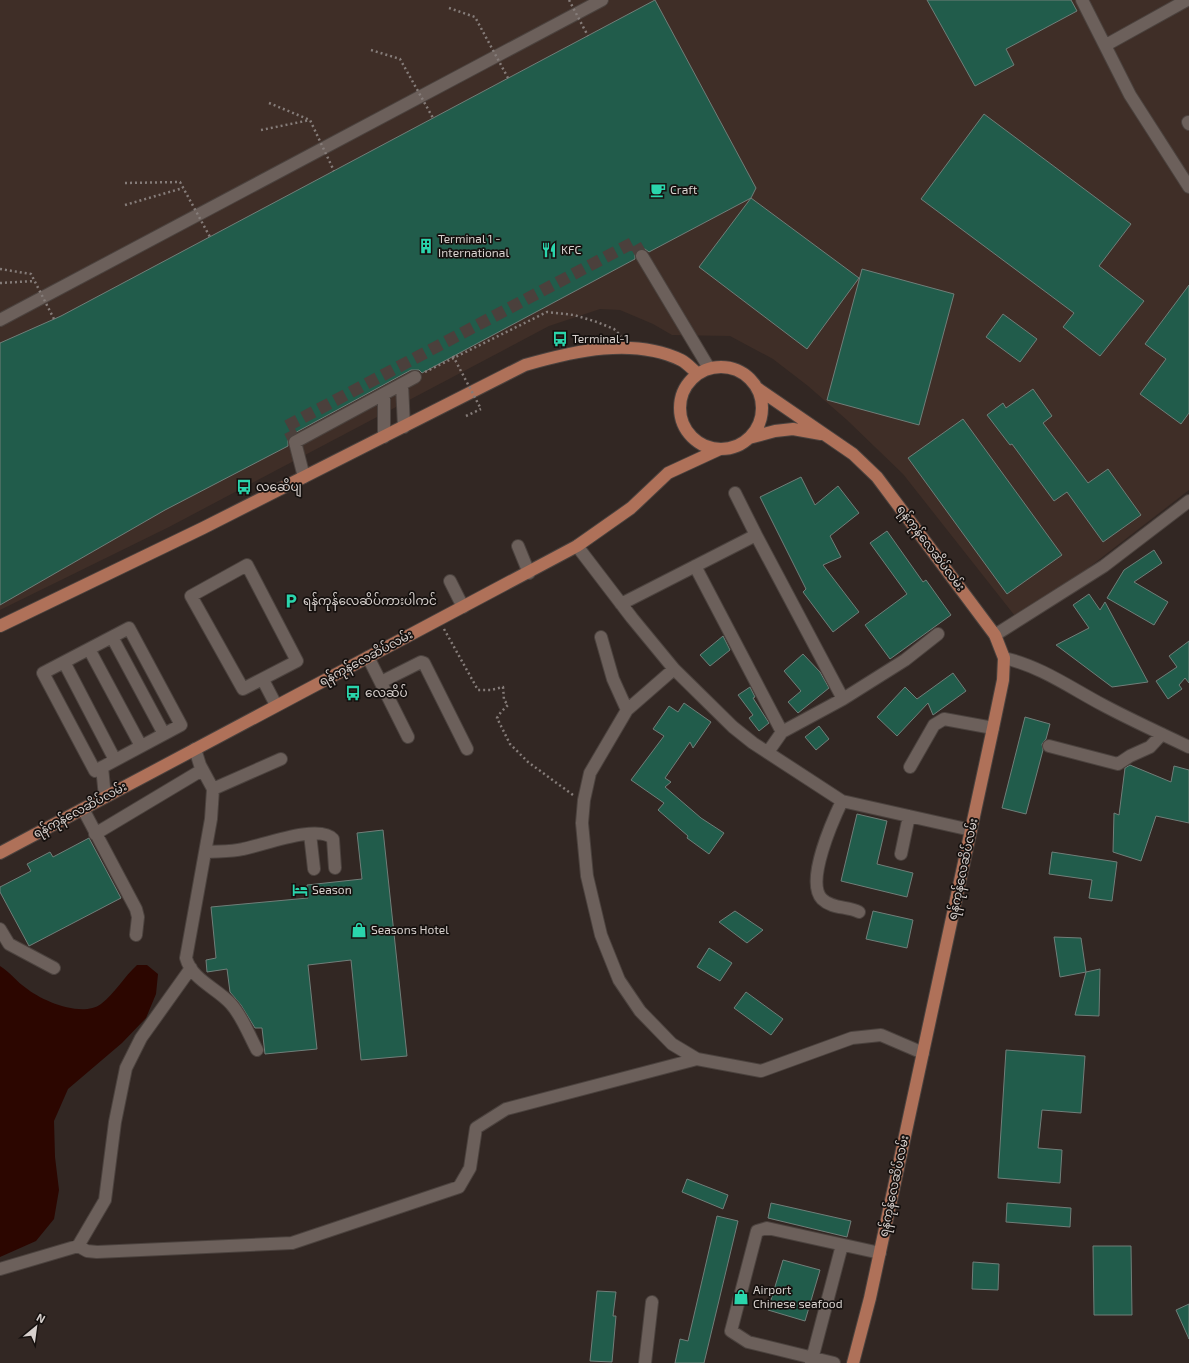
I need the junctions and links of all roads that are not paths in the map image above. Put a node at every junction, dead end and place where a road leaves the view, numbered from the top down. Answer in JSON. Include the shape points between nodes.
{"nodes":[{"id":1,"x":602,"y":0,"type":"edge"},
{"id":2,"x":1082,"y":0,"type":"edge"},
{"id":3,"x":1187,"y":0,"type":"edge"},
{"id":4,"x":1106,"y":45,"type":"junction"},
{"id":5,"x":1189,"y":187,"type":"edge"},
{"id":6,"x":642,"y":256,"type":"tunnel mouth"},
{"id":7,"x":0,"y":320,"type":"edge"},
{"id":8,"x":709,"y":368,"type":"junction"},
{"id":9,"x":698,"y":374,"type":"junction"},
{"id":10,"x":415,"y":377,"type":"road end"},
{"id":11,"x":402,"y":384,"type":"junction"},
{"id":12,"x":757,"y":388,"type":"junction"},
{"id":13,"x":384,"y":394,"type":"junction"},
{"id":14,"x":404,"y":427,"type":"junction"},
{"id":15,"x":824,"y":434,"type":"junction"},
{"id":16,"x":384,"y":437,"type":"junction"},
{"id":17,"x":749,"y":438,"type":"junction"},
{"id":18,"x":720,"y":449,"type":"junction"},
{"id":19,"x":304,"y":477,"type":"junction"},
{"id":20,"x":735,"y":493,"type":"dead end"},
{"id":21,"x":1189,"y":501,"type":"edge"},
{"id":22,"x":756,"y":535,"type":"junction"},
{"id":23,"x":518,"y":546,"type":"dead end"},
{"id":24,"x":577,"y":546,"type":"junction"},
{"id":25,"x":695,"y":566,"type":"junction"},
{"id":26,"x":530,"y":573,"type":"junction"},
{"id":27,"x":450,"y":581,"type":"dead end"},
{"id":28,"x":621,"y":604,"type":"junction"},
{"id":29,"x":463,"y":607,"type":"junction"},
{"id":30,"x":0,"y":626,"type":"edge"},
{"id":31,"x":938,"y":634,"type":"dead end"},
{"id":32,"x":995,"y":635,"type":"junction"},
{"id":33,"x":112,"y":637,"type":"junction"},
{"id":34,"x":601,"y":637,"type":"dead end"},
{"id":35,"x":89,"y":649,"type":"junction"},
{"id":36,"x":368,"y":657,"type":"junction"},
{"id":37,"x":1004,"y":658,"type":"junction"},
{"id":38,"x":64,"y":662,"type":"junction"},
{"id":39,"x":674,"y":669,"type":"junction"},
{"id":40,"x":263,"y":680,"type":"junction"},
{"id":41,"x":381,"y":682,"type":"junction"},
{"id":42,"x":843,"y":699,"type":"junction"},
{"id":43,"x":276,"y":705,"type":"junction"},
{"id":44,"x":627,"y":710,"type":"junction"},
{"id":45,"x":993,"y":728,"type":"junction"},
{"id":46,"x":782,"y":732,"type":"junction"},
{"id":47,"x":164,"y":734,"type":"junction"},
{"id":48,"x":1162,"y":734,"type":"junction"},
{"id":49,"x":408,"y":737,"type":"dead end"},
{"id":50,"x":141,"y":746,"type":"junction"},
{"id":51,"x":1049,"y":746,"type":"dead end"},
{"id":52,"x":1189,"y":747,"type":"edge"},
{"id":53,"x":195,"y":749,"type":"junction"},
{"id":54,"x":467,"y":749,"type":"dead end"},
{"id":55,"x":768,"y":752,"type":"junction"},
{"id":56,"x":281,"y":759,"type":"dead end"},
{"id":57,"x":115,"y":760,"type":"junction"},
{"id":58,"x":102,"y":767,"type":"junction"},
{"id":59,"x":910,"y":767,"type":"dead end"},
{"id":60,"x":202,"y":770,"type":"junction"},
{"id":61,"x":213,"y":789,"type":"junction"},
{"id":62,"x":104,"y":797,"type":"junction"},
{"id":63,"x":842,"y":801,"type":"junction"},
{"id":64,"x":83,"y":809,"type":"junction"},
{"id":65,"x":909,"y":816,"type":"junction"},
{"id":66,"x":971,"y":830,"type":"junction"},
{"id":67,"x":95,"y":834,"type":"junction"},
{"id":68,"x":310,"y":834,"type":"junction"},
{"id":69,"x":206,"y":852,"type":"junction"},
{"id":70,"x":0,"y":853,"type":"edge"},
{"id":71,"x":901,"y":854,"type":"dead end"},
{"id":72,"x":334,"y":868,"type":"dead end"},
{"id":73,"x":314,"y":869,"type":"dead end"},
{"id":74,"x":859,"y":912,"type":"dead end"},
{"id":75,"x":0,"y":928,"type":"edge"},
{"id":76,"x":136,"y":935,"type":"dead end"},
{"id":77,"x":54,"y":968,"type":"dead end"},
{"id":78,"x":191,"y":968,"type":"junction"},
{"id":79,"x":257,"y":1050,"type":"dead end"},
{"id":80,"x":923,"y":1053,"type":"junction"},
{"id":81,"x":697,"y":1059,"type":"junction"},
{"id":82,"x":842,"y":1245,"type":"junction"},
{"id":83,"x":78,"y":1246,"type":"junction"},
{"id":84,"x":880,"y":1253,"type":"junction"},
{"id":85,"x":0,"y":1269,"type":"edge"},
{"id":86,"x":652,"y":1302,"type":"dead end"},
{"id":87,"x":812,"y":1360,"type":"edge"},
{"id":88,"x":645,"y":1363,"type":"edge"},
{"id":89,"x":834,"y":1363,"type":"edge"},
{"id":90,"x":853,"y":1363,"type":"edge"}],
"edges":[{"from":1,"to":7,"type":"street"},
{"from":2,"to":4,"type":"street"},
{"from":3,"to":4,"type":"street"},
{"from":4,"to":5,"type":"street","via":[[1130,95]]},
{"from":6,"to":8,"type":"street"},
{"from":8,"to":9,"type":"main road"},
{"from":8,"to":12,"type":"main road","via":[[737,370],[749,377]]},
{"from":9,"to":14,"type":"main road","via":[[682,361],[665,354],[634,349],[570,352],[525,365]]},
{"from":9,"to":18,"type":"main road","via":[[688,383],[682,394],[682,419],[696,440]]},
{"from":10,"to":11,"type":"street"},
{"from":11,"to":13,"type":"street"},
{"from":11,"to":14,"type":"street"},
{"from":12,"to":15,"type":"main road","name":"ရန်ကုန်လေဆိပ်လမ်း"},
{"from":12,"to":17,"type":"main road","via":[[762,401],[762,414],[758,427]]},
{"from":13,"to":16,"type":"street"},
{"from":13,"to":19,"type":"street","via":[[295,442]]},
{"from":14,"to":16,"type":"main road"},
{"from":15,"to":17,"type":"main road","name":"ရန်ကုန်လေဆိပ်လမ်း","via":[[793,429]]},
{"from":15,"to":32,"type":"main road","name":"ရန်ကုန်လေဆိပ်လမ်း","via":[[853,454],[877,477]]},
{"from":16,"to":19,"type":"main road"},
{"from":17,"to":18,"type":"main road","via":[[731,448]]},
{"from":18,"to":24,"type":"main road","name":"ရန်ကုန်လေဆိပ်လမ်း","via":[[668,473],[631,508]]},
{"from":19,"to":30,"type":"main road"},
{"from":20,"to":22,"type":"street"},
{"from":21,"to":32,"type":"street","via":[[1104,566]]},
{"from":22,"to":25,"type":"street"},
{"from":22,"to":42,"type":"street"},
{"from":23,"to":26,"type":"street"},
{"from":24,"to":26,"type":"main road","name":"ရန်ကုန်လေဆိပ်လမ်း"},
{"from":24,"to":28,"type":"street"},
{"from":25,"to":28,"type":"street"},
{"from":25,"to":46,"type":"street"},
{"from":26,"to":29,"type":"main road","name":"ရန်ကုန်လေဆိပ်လမ်း"},
{"from":27,"to":29,"type":"street"},
{"from":28,"to":39,"type":"street"},
{"from":29,"to":36,"type":"main road","name":"ရန်ကုန်လေဆိပ်လမ်း"},
{"from":31,"to":42,"type":"street","via":[[905,660]]},
{"from":32,"to":37,"type":"main road","name":"ရန်ကုန်လေဆိပ်လမ်း"},
{"from":33,"to":35,"type":"street"},
{"from":33,"to":47,"type":"street"},
{"from":33,"to":47,"type":"street","via":[[129,628],[181,725]]},
{"from":34,"to":44,"type":"street","via":[[613,679]]},
{"from":35,"to":38,"type":"street"},
{"from":35,"to":50,"type":"street"},
{"from":36,"to":41,"type":"street"},
{"from":36,"to":43,"type":"main road","name":"ရန်ကုန်လေဆိပ်လမ်း"},
{"from":37,"to":45,"type":"main road","name":"ရန်ကုန်လေဆိပ်လမ်း","via":[[1003,680]]},
{"from":37,"to":48,"type":"street","via":[[1036,668],[1104,706]]},
{"from":38,"to":57,"type":"street"},
{"from":38,"to":58,"type":"street","via":[[43,673],[95,771]]},
{"from":39,"to":44,"type":"street"},
{"from":39,"to":55,"type":"street","via":[[733,727]]},
{"from":40,"to":40,"type":"street","via":[[243,689],[191,596],[247,565],[297,661]]},
{"from":40,"to":43,"type":"street"},
{"from":41,"to":49,"type":"street"},
{"from":41,"to":54,"type":"street","via":[[421,662],[424,663]]},
{"from":42,"to":46,"type":"street"},
{"from":43,"to":53,"type":"main road","name":"ရန်ကုန်လေဆိပ်လမ်း"},
{"from":44,"to":81,"type":"street","via":[[590,772],[582,823],[587,876],[601,934],[619,980],[640,1011],[672,1044]]},
{"from":45,"to":59,"type":"street","via":[[939,720]]},
{"from":45,"to":66,"type":"main road","name":"ရန်ကုန်လေဆိပ်လမ်း"},
{"from":46,"to":55,"type":"street"},
{"from":47,"to":50,"type":"street"},
{"from":48,"to":51,"type":"street","via":[[1150,747],[1118,764]]},
{"from":48,"to":52,"type":"street"},
{"from":50,"to":57,"type":"street"},
{"from":53,"to":60,"type":"street"},
{"from":53,"to":62,"type":"main road","name":"ရန်ကုန်လေဆိပ်လမ်း"},
{"from":55,"to":63,"type":"street"},
{"from":56,"to":61,"type":"street"},
{"from":57,"to":58,"type":"street"},
{"from":58,"to":62,"type":"street"},
{"from":60,"to":61,"type":"street"},
{"from":60,"to":67,"type":"street"},
{"from":61,"to":69,"type":"street"},
{"from":62,"to":64,"type":"main road","name":"ရန်ကုန်လေဆိပ်လမ်း"},
{"from":63,"to":65,"type":"street"},
{"from":63,"to":74,"type":"street","via":[[829,832],[816,878],[816,889],[821,899],[830,905]]},
{"from":64,"to":67,"type":"street"},
{"from":64,"to":70,"type":"main road","name":"ရန်ကုန်လေဆိပ်လမ်း"},
{"from":65,"to":66,"type":"street"},
{"from":65,"to":71,"type":"street"},
{"from":66,"to":80,"type":"main road","name":"ရန်ကုန်လေဆိပ်လမ်း"},
{"from":67,"to":76,"type":"street","via":[[136,909]]},
{"from":68,"to":69,"type":"street","via":[[288,837],[243,850]]},
{"from":68,"to":72,"type":"street","via":[[323,834],[333,839]]},
{"from":68,"to":73,"type":"street"},
{"from":69,"to":78,"type":"street","via":[[186,952]]},
{"from":75,"to":77,"type":"street","via":[[9,944]]},
{"from":78,"to":79,"type":"street","via":[[232,1005]]},
{"from":78,"to":83,"type":"street","via":[[141,1038],[126,1068],[104,1200]]},
{"from":80,"to":81,"type":"street","via":[[881,1035],[852,1038],[761,1071]]},
{"from":80,"to":84,"type":"main road","name":"ရန်ကုန်လေဆိပ်လမ်း"},
{"from":81,"to":83,"type":"street","via":[[506,1109],[476,1128],[470,1168],[459,1187],[292,1243],[97,1252]]},
{"from":82,"to":84,"type":"street"},
{"from":82,"to":87,"type":"street"},
{"from":82,"to":87,"type":"street","via":[[767,1228],[757,1231],[731,1332],[748,1342]]},
{"from":83,"to":85,"type":"street"},
{"from":84,"to":90,"type":"main road","name":"ရန်ကုန်လေဆိပ်လမ်း"},
{"from":86,"to":88,"type":"street"},
{"from":87,"to":89,"type":"street"}]}
